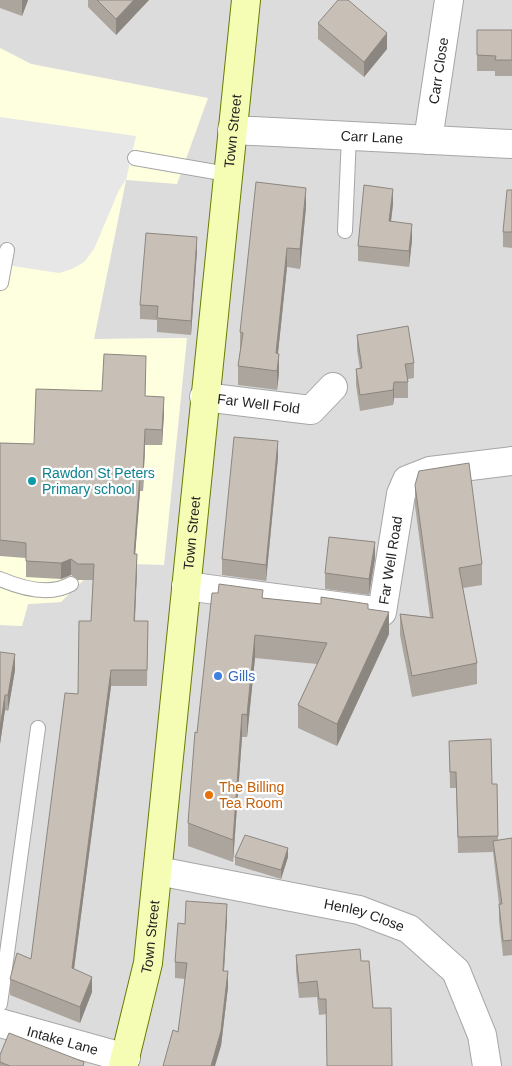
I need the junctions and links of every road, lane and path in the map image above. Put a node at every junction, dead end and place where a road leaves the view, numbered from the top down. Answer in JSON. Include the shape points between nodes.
{"nodes":[{"id":1,"x":246,"y":0,"type":"edge"},
{"id":2,"x":449,"y":0,"type":"edge"},
{"id":3,"x":232,"y":130,"type":"junction"},
{"id":4,"x":349,"y":135,"type":"junction"},
{"id":5,"x":428,"y":140,"type":"junction"},
{"id":6,"x":512,"y":144,"type":"edge"},
{"id":7,"x":135,"y":158,"type":"dead end"},
{"id":8,"x":227,"y":174,"type":"junction"},
{"id":9,"x":345,"y":231,"type":"dead end"},
{"id":10,"x":6,"y":250,"type":"dead end"},
{"id":11,"x":1,"y":283,"type":"edge"},
{"id":12,"x":333,"y":387,"type":"dead end"},
{"id":13,"x":204,"y":397,"type":"junction"},
{"id":14,"x":512,"y":461,"type":"edge"},
{"id":15,"x":0,"y":579,"type":"edge"},
{"id":16,"x":71,"y":584,"type":"dead end"},
{"id":17,"x":186,"y":586,"type":"junction"},
{"id":18,"x":38,"y":728,"type":"dead end"},
{"id":19,"x":158,"y":871,"type":"junction"},
{"id":20,"x":0,"y":1004,"type":"edge"},
{"id":21,"x":0,"y":1024,"type":"edge"},
{"id":22,"x":124,"y":1062,"type":"edge"},
{"id":23,"x":487,"y":1066,"type":"edge"}],
"edges":[{"from":1,"to":3,"type":"street","name":"Town Street"},
{"from":2,"to":5,"type":"street","name":"Carr Close"},
{"from":3,"to":4,"type":"street","name":"Carr Lane"},
{"from":3,"to":8,"type":"street","name":"Town Street"},
{"from":4,"to":5,"type":"street","name":"Carr Lane"},
{"from":4,"to":9,"type":"lane"},
{"from":5,"to":6,"type":"street","name":"Carr Lane"},
{"from":7,"to":8,"type":"lane"},
{"from":8,"to":13,"type":"street","name":"Town Street"},
{"from":10,"to":11,"type":"lane"},
{"from":12,"to":13,"type":"street","name":"Far Well Fold","via":[[311,410]]},
{"from":13,"to":17,"type":"street","name":"Town Street"},
{"from":14,"to":17,"type":"street","name":"Far Well Road","via":[[430,471],[407,480],[401,494],[382,612]]},
{"from":15,"to":16,"type":"lane","via":[[29,589],[55,590]]},
{"from":17,"to":19,"type":"street","name":"Town Street"},
{"from":18,"to":20,"type":"lane"},
{"from":19,"to":22,"type":"street","name":"Town Street","via":[[148,963]]},
{"from":19,"to":23,"type":"street","name":"Henley Close","via":[[358,910],[409,930],[456,971],[482,1035]]},
{"from":21,"to":22,"type":"street","name":"Intake Lane"}]}
